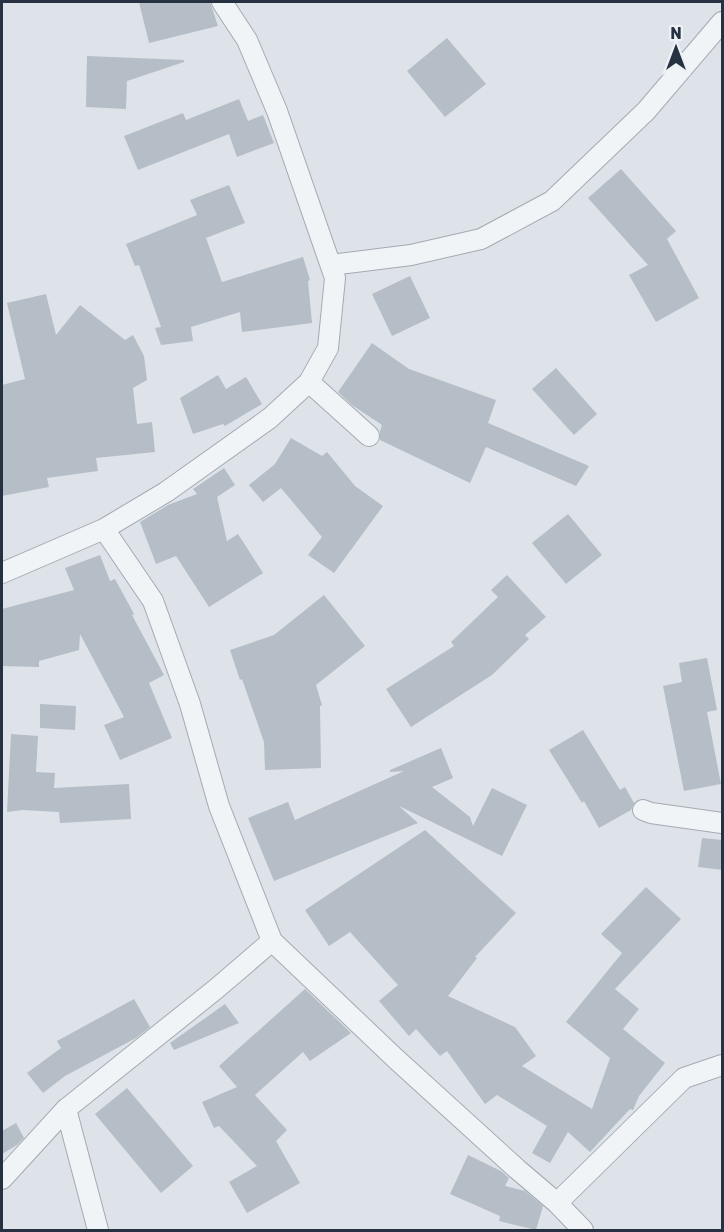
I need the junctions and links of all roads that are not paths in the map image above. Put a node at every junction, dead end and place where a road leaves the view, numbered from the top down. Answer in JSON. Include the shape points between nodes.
{"nodes":[{"id":1,"x":222,"y":2,"type":"edge"},
{"id":2,"x":723,"y":22,"type":"edge"},
{"id":3,"x":331,"y":265,"type":"junction"},
{"id":4,"x":309,"y":382,"type":"junction"},
{"id":5,"x":369,"y":436,"type":"dead end"},
{"id":6,"x":104,"y":529,"type":"junction"},
{"id":7,"x":2,"y":573,"type":"edge"},
{"id":8,"x":644,"y":810,"type":"dead end"},
{"id":9,"x":723,"y":823,"type":"edge"},
{"id":10,"x":272,"y":941,"type":"junction"},
{"id":11,"x":723,"y":1065,"type":"edge"},
{"id":12,"x":66,"y":1109,"type":"junction"},
{"id":13,"x":2,"y":1179,"type":"edge"},
{"id":14,"x":557,"y":1203,"type":"junction"},
{"id":15,"x":98,"y":1230,"type":"edge"},
{"id":16,"x":583,"y":1230,"type":"edge"}],
"edges":[{"from":1,"to":3,"type":"street","via":[[247,40],[277,111]]},
{"from":2,"to":3,"type":"street","via":[[646,111],[552,201],[481,239],[411,255]]},
{"from":3,"to":4,"type":"street","via":[[335,278],[328,348]]},
{"from":4,"to":5,"type":"street"},
{"from":4,"to":6,"type":"street","via":[[270,418],[166,492]]},
{"from":6,"to":7,"type":"street"},
{"from":6,"to":10,"type":"street","via":[[153,601],[190,704],[219,806]]},
{"from":8,"to":9,"type":"street"},
{"from":10,"to":12,"type":"street"},
{"from":10,"to":14,"type":"street"},
{"from":11,"to":14,"type":"street","via":[[684,1078]]},
{"from":12,"to":13,"type":"street"},
{"from":12,"to":15,"type":"street"},
{"from":14,"to":16,"type":"street"}]}
